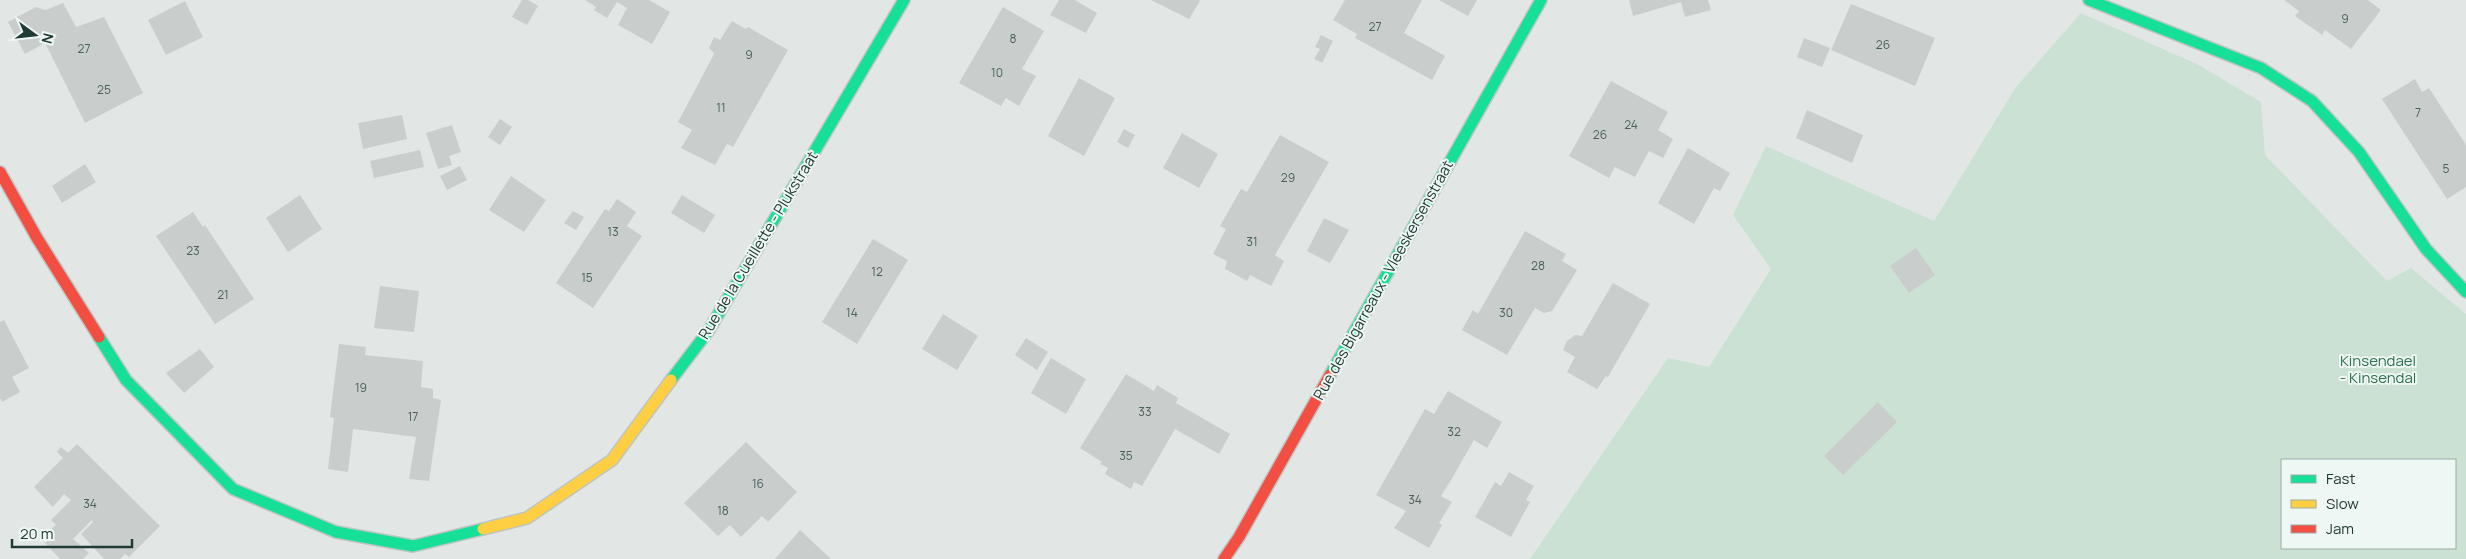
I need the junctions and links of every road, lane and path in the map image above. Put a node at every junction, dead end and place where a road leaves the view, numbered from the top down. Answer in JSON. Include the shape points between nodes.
{"nodes":[{"id":1,"x":904,"y":0,"type":"edge"},
{"id":2,"x":1541,"y":0,"type":"edge"},
{"id":3,"x":2089,"y":0,"type":"edge"},
{"id":4,"x":0,"y":172,"type":"edge"},
{"id":5,"x":2466,"y":292,"type":"edge"},
{"id":6,"x":1224,"y":559,"type":"edge"}],
"edges":[{"from":1,"to":4,"type":"street","name":"Rue de la Cueillette - Plukstraat","via":[[709,330],[612,460],[528,518],[413,546],[336,532],[234,489],[126,380],[37,238]]},
{"from":2,"to":6,"type":"street","name":"Rue des Bigarreaux - Vleeskersenstraat"},
{"from":3,"to":5,"type":"street","via":[[2260,68],[2312,101],[2358,152],[2426,249]]}]}
